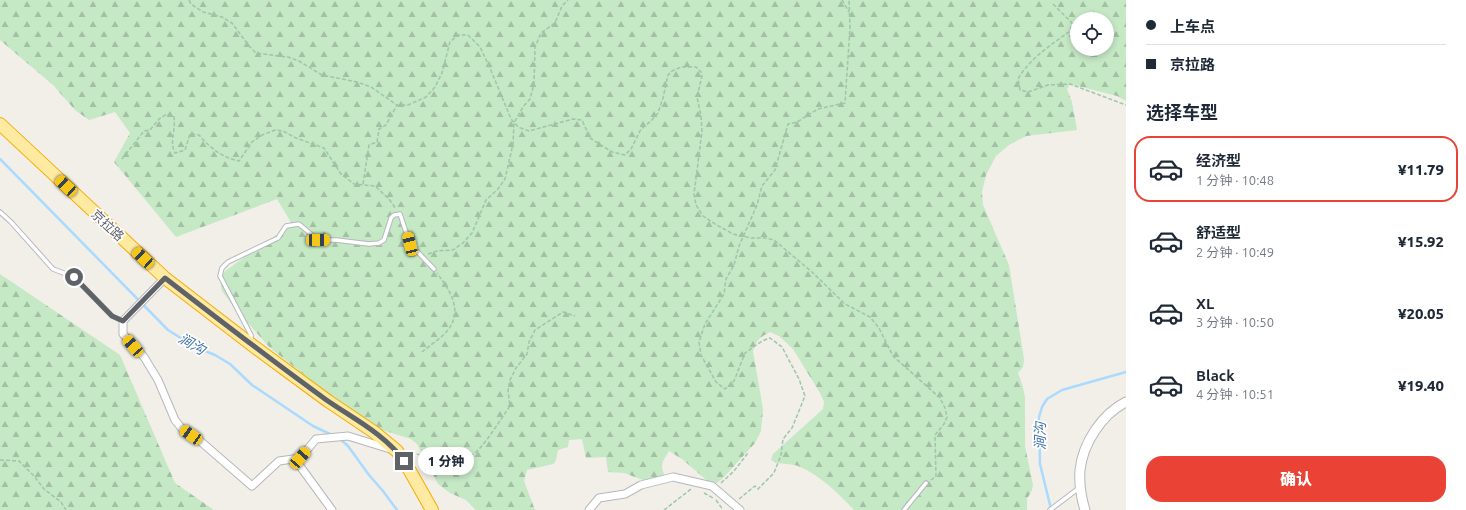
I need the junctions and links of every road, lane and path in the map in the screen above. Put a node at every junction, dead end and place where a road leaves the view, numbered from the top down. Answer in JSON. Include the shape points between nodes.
{"nodes":[{"id":1,"x":189,"y":0,"type":"edge"},
{"id":2,"x":568,"y":0,"type":"edge"},
{"id":3,"x":842,"y":0,"type":"edge"},
{"id":4,"x":849,"y":0,"type":"edge"},
{"id":5,"x":1052,"y":4,"type":"dead end"},
{"id":6,"x":850,"y":13,"type":"junction"},
{"id":7,"x":397,"y":105,"type":"junction"},
{"id":8,"x":1126,"y":105,"type":"edge"},
{"id":9,"x":514,"y":123,"type":"junction"},
{"id":10,"x":0,"y":124,"type":"edge"},
{"id":11,"x":122,"y":159,"type":"dead end"},
{"id":12,"x":363,"y":184,"type":"junction"},
{"id":13,"x":0,"y":212,"type":"edge"},
{"id":14,"x":400,"y":214,"type":"junction"},
{"id":15,"x":744,"y":236,"type":"junction"},
{"id":16,"x":421,"y":256,"type":"junction"},
{"id":17,"x":434,"y":269,"type":"joint"},
{"id":18,"x":165,"y":278,"type":"junction"},
{"id":19,"x":575,"y":316,"type":"dead end"},
{"id":20,"x":123,"y":321,"type":"junction"},
{"id":21,"x":252,"y":345,"type":"junction"},
{"id":22,"x":422,"y":352,"type":"dead end"},
{"id":23,"x":1126,"y":402,"type":"edge"},
{"id":24,"x":397,"y":451,"type":"junction"},
{"id":25,"x":748,"y":453,"type":"dead end"},
{"id":26,"x":300,"y":458,"type":"junction"},
{"id":27,"x":0,"y":460,"type":"edge"},
{"id":28,"x":926,"y":483,"type":"joint"},
{"id":29,"x":694,"y":487,"type":"dead end"},
{"id":30,"x":715,"y":488,"type":"junction"},
{"id":31,"x":1080,"y":488,"type":"junction"},
{"id":32,"x":700,"y":490,"type":"dead end"},
{"id":33,"x":732,"y":504,"type":"junction"},
{"id":34,"x":66,"y":510,"type":"edge"},
{"id":35,"x":332,"y":510,"type":"edge"},
{"id":36,"x":432,"y":510,"type":"edge"},
{"id":37,"x":589,"y":510,"type":"edge"},
{"id":38,"x":664,"y":510,"type":"edge"},
{"id":39,"x":723,"y":510,"type":"edge"},
{"id":40,"x":740,"y":510,"type":"edge"},
{"id":41,"x":904,"y":510,"type":"edge"},
{"id":42,"x":1050,"y":510,"type":"edge"},
{"id":43,"x":1085,"y":510,"type":"edge"}],
"edges":[{"from":1,"to":7,"type":"path","via":[[203,12],[222,17],[232,23],[256,53],[288,57],[322,75],[357,82]]},
{"from":2,"to":9,"type":"path","via":[[562,6],[555,22],[541,34],[535,46],[534,84],[530,99]]},
{"from":3,"to":6,"type":"path"},
{"from":4,"to":6,"type":"path"},
{"from":5,"to":8,"type":"path","via":[[1072,23],[1070,31],[1024,68],[1018,79],[1020,90],[1028,92],[1048,85],[1070,84]]},
{"from":6,"to":15,"type":"path","via":[[845,103],[818,109],[797,122],[788,124],[775,170],[762,186]]},
{"from":7,"to":9,"type":"path","via":[[408,105],[426,97],[435,87],[442,72],[450,42],[458,35],[468,35],[480,47]]},
{"from":7,"to":12,"type":"path","via":[[386,125],[379,129],[377,142],[369,145]]},
{"from":9,"to":15,"type":"path","via":[[529,131],[573,119],[582,120],[590,138],[612,152],[625,155],[631,149],[640,129],[658,113],[668,76],[672,71],[681,67],[696,67],[702,76],[697,97],[702,131],[694,194],[696,205],[703,216],[715,224],[733,234]]},
{"from":9,"to":16,"type":"path","via":[[513,144],[505,179],[486,200],[472,233],[454,250],[437,251]]},
{"from":10,"to":18,"type":"highway","name":"京拉路"},
{"from":11,"to":12,"type":"path","via":[[144,131],[150,130],[167,114],[174,117],[171,146],[175,153],[185,150],[190,134],[195,134],[231,160],[239,161],[252,142],[262,135],[283,130],[296,138],[324,148],[341,174],[354,184]]},
{"from":12,"to":14,"type":"path","via":[[375,186]]},
{"from":13,"to":20,"type":"lane","via":[[53,269],[74,277],[112,316]]},
{"from":14,"to":16,"type":"lane","via":[[410,244]]},
{"from":14,"to":21,"type":"lane","via":[[391,218],[384,240],[379,243],[318,240],[299,224],[286,226],[278,238],[228,262],[222,268],[220,276],[251,335]]},
{"from":15,"to":28,"type":"path","via":[[774,240],[846,304],[870,317],[879,328],[893,356],[940,398],[947,417],[935,435],[936,476]]},
{"from":15,"to":33,"type":"path","via":[[726,279],[724,294],[705,324],[699,342],[701,355],[716,382],[725,389],[734,381],[745,353],[770,338],[782,347],[805,396],[792,428],[783,439],[781,455],[774,473],[758,489],[755,486]]},
{"from":16,"to":17,"type":"lane"},
{"from":17,"to":22,"type":"path","via":[[453,300],[455,315],[450,328]]},
{"from":18,"to":20,"type":"street"},
{"from":18,"to":21,"type":"highway","name":"京拉路"},
{"from":19,"to":24,"type":"path","via":[[563,312],[534,330],[527,354],[510,380],[510,406],[473,455],[451,458]]},
{"from":20,"to":26,"type":"street","via":[[123,334],[144,358],[158,380],[175,420],[183,430],[199,440],[252,486],[279,461]]},
{"from":21,"to":24,"type":"highway","name":"京拉路"},
{"from":23,"to":31,"type":"street","via":[[1099,424],[1091,438],[1080,469]]},
{"from":24,"to":26,"type":"street","via":[[348,436],[316,439]]},
{"from":24,"to":36,"type":"highway","name":"京拉路"},
{"from":25,"to":30,"type":"path","via":[[734,471]]},
{"from":26,"to":35,"type":"street","via":[[297,462]]},
{"from":27,"to":34,"type":"path","via":[[19,462]]},
{"from":28,"to":41,"type":"lane"},
{"from":29,"to":38,"type":"path"},
{"from":30,"to":33,"type":"street"},
{"from":30,"to":37,"type":"street","via":[[673,477],[642,485],[625,494],[599,498]]},
{"from":31,"to":42,"type":"lane"},
{"from":31,"to":43,"type":"street"},
{"from":32,"to":39,"type":"path","via":[[716,500]]},
{"from":33,"to":40,"type":"street"}]}
